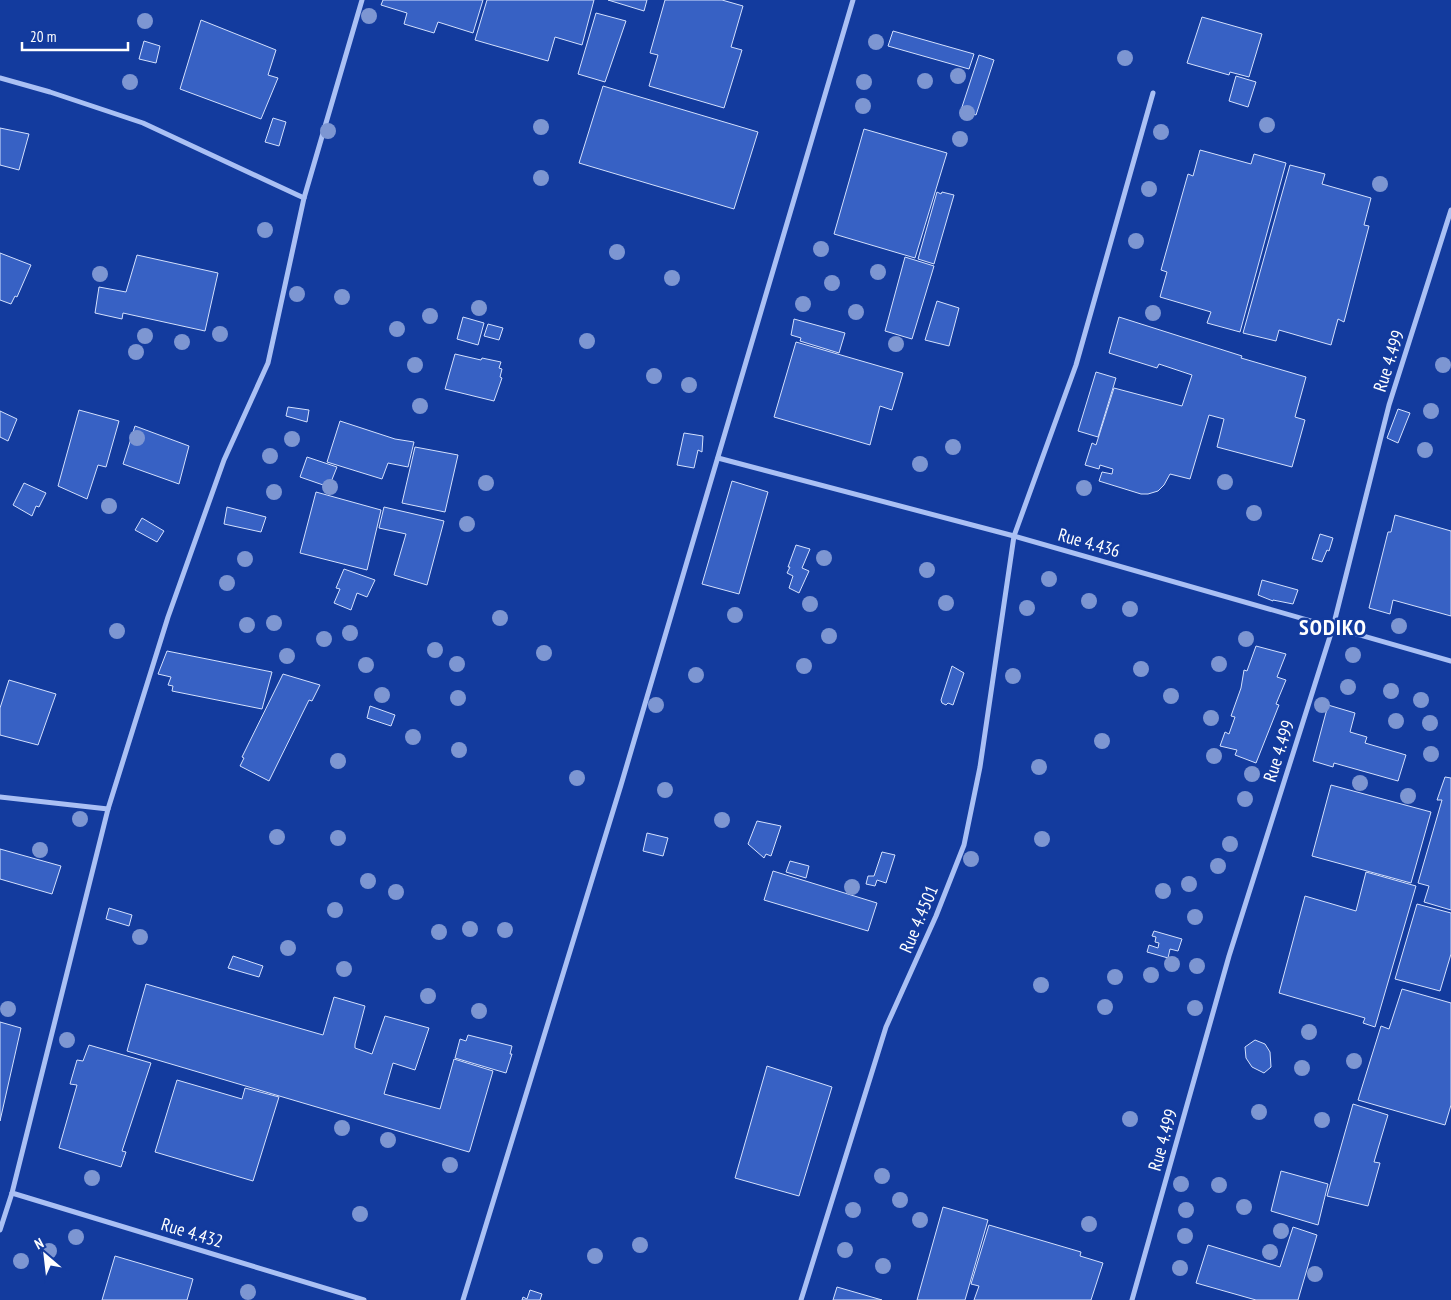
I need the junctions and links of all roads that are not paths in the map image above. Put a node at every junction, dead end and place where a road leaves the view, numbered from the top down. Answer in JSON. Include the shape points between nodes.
{"nodes":[{"id":1,"x":362,"y":0,"type":"edge"},
{"id":2,"x":853,"y":0,"type":"edge"},
{"id":3,"x":0,"y":78,"type":"edge"},
{"id":4,"x":1153,"y":93,"type":"dead end"},
{"id":5,"x":304,"y":198,"type":"junction"},
{"id":6,"x":1451,"y":210,"type":"edge"},
{"id":7,"x":718,"y":458,"type":"junction"},
{"id":8,"x":1014,"y":536,"type":"junction"},
{"id":9,"x":1333,"y":627,"type":"junction"},
{"id":10,"x":1451,"y":661,"type":"edge"},
{"id":11,"x":0,"y":797,"type":"edge"},
{"id":12,"x":108,"y":809,"type":"junction"},
{"id":13,"x":12,"y":1193,"type":"junction"},
{"id":14,"x":0,"y":1230,"type":"edge"},
{"id":15,"x":364,"y":1300,"type":"edge"},
{"id":16,"x":462,"y":1300,"type":"edge"},
{"id":17,"x":801,"y":1300,"type":"edge"},
{"id":18,"x":1132,"y":1300,"type":"edge"}],
"edges":[{"from":1,"to":5,"type":"street"},
{"from":2,"to":7,"type":"street"},
{"from":3,"to":5,"type":"street","via":[[144,124]]},
{"from":4,"to":8,"type":"street","name":"Rue 4.4501","via":[[1076,365]]},
{"from":5,"to":12,"type":"street","via":[[268,363],[224,460],[168,617]]},
{"from":6,"to":9,"type":"street","name":"Rue 4.499","via":[[1389,405]]},
{"from":7,"to":8,"type":"street","name":"Rue 4.436"},
{"from":7,"to":16,"type":"street"},
{"from":8,"to":9,"type":"street","name":"Rue 4.436"},
{"from":8,"to":17,"type":"street","name":"Rue 4.4501","via":[[980,767],[964,845],[886,1027]]},
{"from":9,"to":10,"type":"street","name":"Rue 4.436"},
{"from":9,"to":18,"type":"street","name":"Rue 4.499","via":[[1229,956]]},
{"from":11,"to":12,"type":"street"},
{"from":12,"to":13,"type":"street"},
{"from":13,"to":14,"type":"street"},
{"from":13,"to":15,"type":"street","name":"Rue 4.432"}]}
